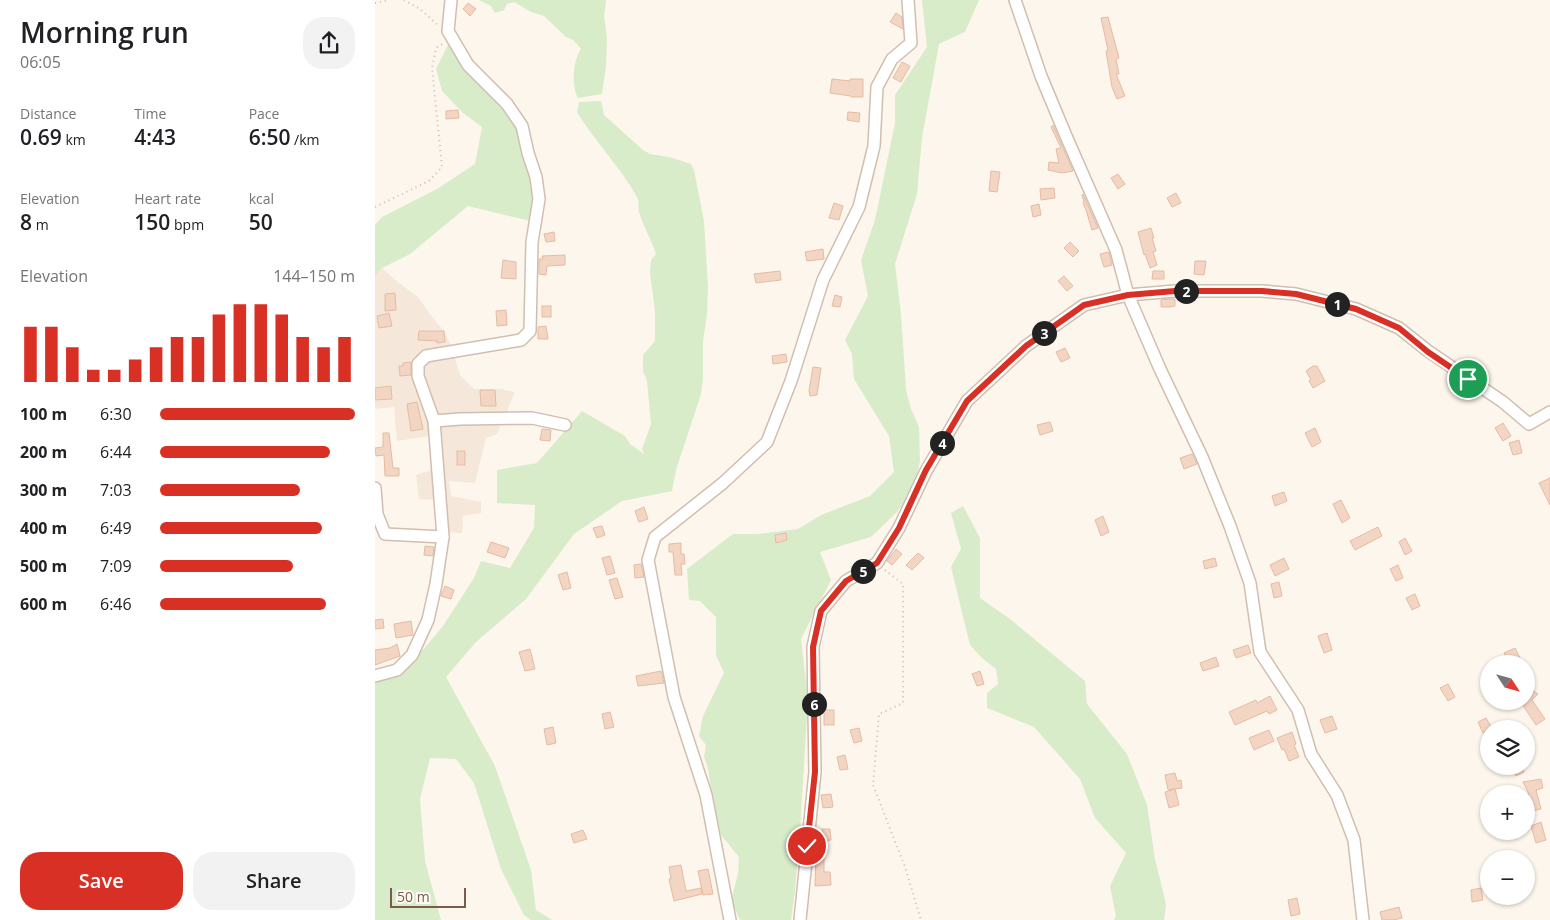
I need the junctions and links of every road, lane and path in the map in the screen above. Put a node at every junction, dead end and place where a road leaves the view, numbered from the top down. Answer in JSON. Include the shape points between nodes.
{"nodes":[{"id":1,"x":388,"y":0,"type":"edge"},
{"id":2,"x":404,"y":0,"type":"edge"},
{"id":3,"x":451,"y":0,"type":"edge"},
{"id":4,"x":908,"y":0,"type":"edge"},
{"id":5,"x":1015,"y":0,"type":"edge"},
{"id":6,"x":375,"y":3,"type":"edge"},
{"id":7,"x":450,"y":34,"type":"junction"},
{"id":8,"x":375,"y":208,"type":"edge"},
{"id":9,"x":1128,"y":295,"type":"junction"},
{"id":10,"x":1550,"y":412,"type":"edge"},
{"id":11,"x":434,"y":421,"type":"junction"},
{"id":12,"x":565,"y":425,"type":"dead end"},
{"id":13,"x":375,"y":488,"type":"edge"},
{"id":14,"x":443,"y":538,"type":"junction"},
{"id":15,"x":877,"y":563,"type":"junction"},
{"id":16,"x":375,"y":676,"type":"edge"},
{"id":17,"x":730,"y":920,"type":"edge"},
{"id":18,"x":800,"y":920,"type":"edge"},
{"id":19,"x":921,"y":920,"type":"edge"},
{"id":20,"x":1363,"y":920,"type":"edge"}],
"edges":[{"from":1,"to":6,"type":"path"},
{"from":2,"to":7,"type":"path","via":[[420,8]]},
{"from":3,"to":7,"type":"street"},
{"from":4,"to":17,"type":"street","via":[[911,44],[892,59],[877,87],[874,146],[859,207],[823,280],[791,381],[767,442],[723,483],[655,537],[649,560],[674,697],[706,795]]},
{"from":5,"to":9,"type":"street","via":[[1041,76],[1116,250]]},
{"from":7,"to":8,"type":"path","via":[[435,48],[432,68],[442,167],[429,181]]},
{"from":7,"to":11,"type":"street","via":[[468,65],[507,104],[522,126],[539,199],[532,242],[530,331],[521,340],[426,356],[418,364],[417,376]]},
{"from":9,"to":10,"type":"street","via":[[1175,291],[1262,291],[1296,294],[1356,309],[1399,328],[1529,424]]},
{"from":9,"to":15,"type":"street","via":[[1084,305],[1026,346],[967,401]]},
{"from":9,"to":20,"type":"street","via":[[1230,526],[1250,583],[1260,652],[1298,710],[1311,754],[1337,795],[1354,840]]},
{"from":11,"to":12,"type":"street","via":[[532,418]]},
{"from":11,"to":14,"type":"street"},
{"from":13,"to":14,"type":"street","via":[[377,514],[385,534]]},
{"from":14,"to":16,"type":"street","via":[[428,620],[411,655],[397,670]]},
{"from":15,"to":18,"type":"street","via":[[846,581],[821,611],[813,647],[815,772]]},
{"from":15,"to":19,"type":"path","via":[[903,584],[903,703],[879,714],[873,785],[905,867]]}]}
